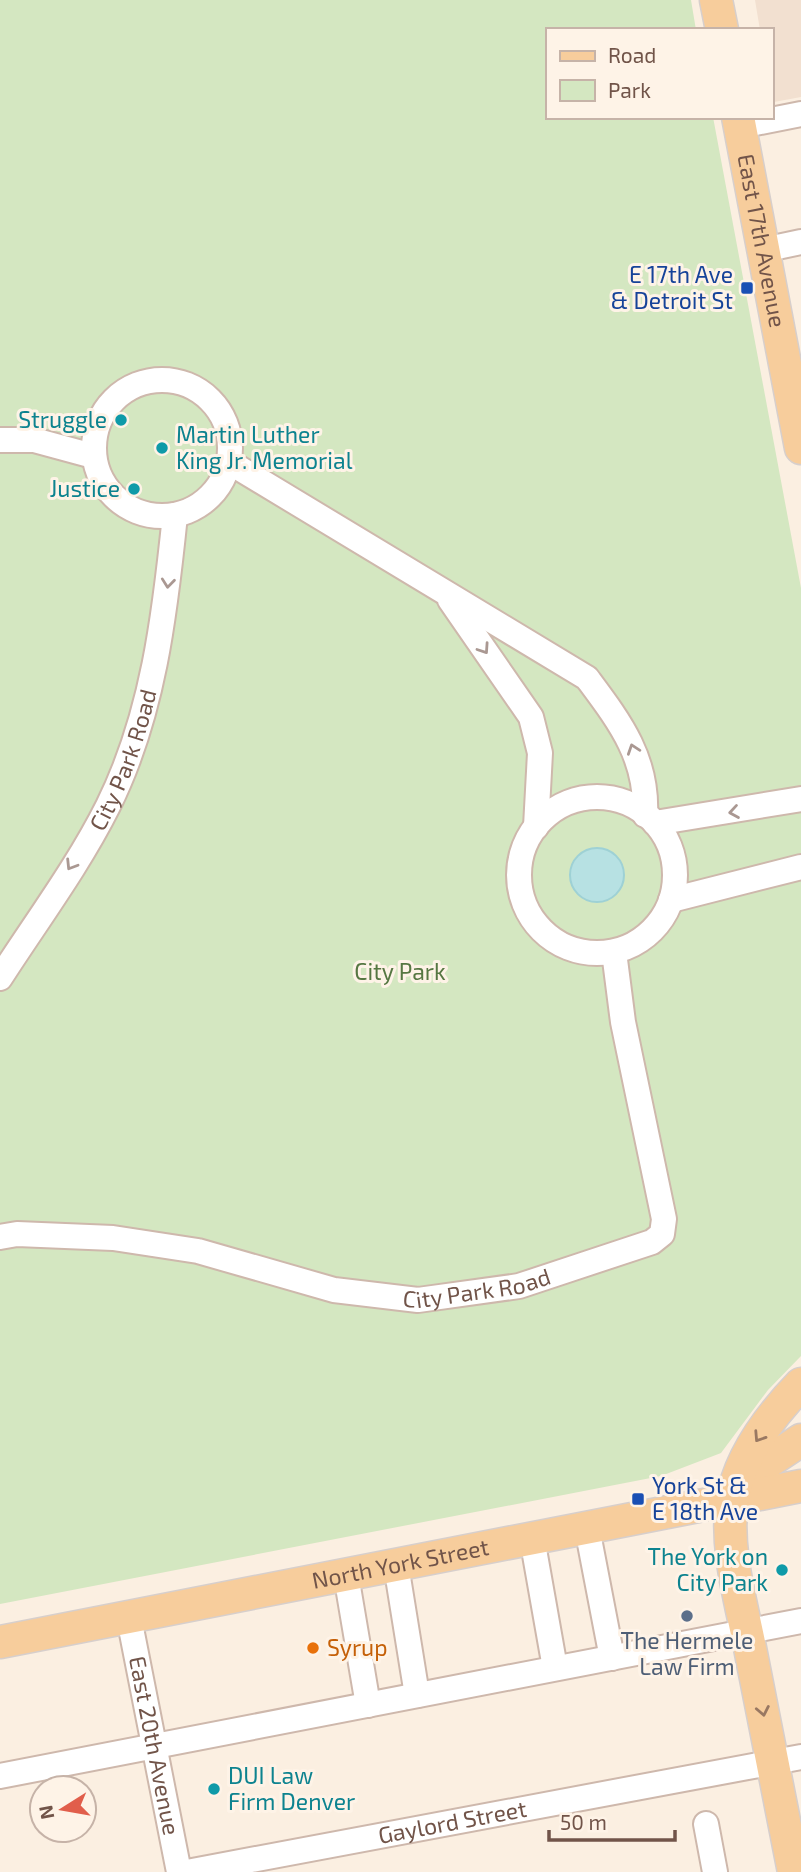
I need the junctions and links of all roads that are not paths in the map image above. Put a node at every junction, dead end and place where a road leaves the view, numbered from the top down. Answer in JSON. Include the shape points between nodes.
{"nodes":[{"id":1,"x":716,"y":0,"type":"edge"},
{"id":2,"x":722,"y":28,"type":"edge"},
{"id":3,"x":801,"y":114,"type":"edge"},
{"id":4,"x":773,"y":117,"type":"edge"},
{"id":5,"x":757,"y":119,"type":"edge"},
{"id":6,"x":739,"y":121,"type":"edge"},
{"id":7,"x":801,"y":242,"type":"edge"},
{"id":8,"x":763,"y":250,"type":"junction"},
{"id":9,"x":795,"y":381,"type":"edge"},
{"id":10,"x":0,"y":440,"type":"edge"},
{"id":11,"x":801,"y":447,"type":"edge"},
{"id":12,"x":93,"y":456,"type":"junction"},
{"id":13,"x":229,"y":462,"type":"junction"},
{"id":14,"x":175,"y":515,"type":"junction"},
{"id":15,"x":445,"y":593,"type":"junction"},
{"id":16,"x":801,"y":799,"type":"edge"},
{"id":17,"x":650,"y":819,"type":"junction"},
{"id":18,"x":536,"y":827,"type":"junction"},
{"id":19,"x":801,"y":867,"type":"edge"},
{"id":20,"x":671,"y":900,"type":"junction"},
{"id":21,"x":614,"y":952,"type":"junction"},
{"id":22,"x":0,"y":978,"type":"edge"},
{"id":23,"x":0,"y":1237,"type":"edge"},
{"id":24,"x":801,"y":1384,"type":"edge"},
{"id":25,"x":801,"y":1440,"type":"edge"},
{"id":26,"x":801,"y":1486,"type":"edge"},
{"id":27,"x":732,"y":1499,"type":"junction"},
{"id":28,"x":587,"y":1528,"type":"junction"},
{"id":29,"x":532,"y":1538,"type":"junction"},
{"id":30,"x":396,"y":1565,"type":"junction"},
{"id":31,"x":346,"y":1575,"type":"junction"},
{"id":32,"x":129,"y":1618,"type":"junction"},
{"id":33,"x":801,"y":1621,"type":"edge"},
{"id":34,"x":747,"y":1631,"type":"junction"},
{"id":35,"x":0,"y":1642,"type":"edge"},
{"id":36,"x":612,"y":1658,"type":"junction"},
{"id":37,"x":555,"y":1668,"type":"junction"},
{"id":38,"x":417,"y":1695,"type":"junction"},
{"id":39,"x":368,"y":1705,"type":"junction"},
{"id":40,"x":154,"y":1746,"type":"junction"},
{"id":41,"x":787,"y":1760,"type":"edge"},
{"id":42,"x":0,"y":1776,"type":"edge"},
{"id":43,"x":706,"y":1824,"type":"dead end"},
{"id":44,"x":179,"y":1872,"type":"edge"},
{"id":45,"x":187,"y":1872,"type":"edge"},
{"id":46,"x":715,"y":1872,"type":"edge"},
{"id":47,"x":793,"y":1872,"type":"edge"}],
"edges":[{"from":1,"to":2,"type":"main road"},
{"from":3,"to":4,"type":"street"},
{"from":5,"to":6,"type":"street"},
{"from":6,"to":8,"type":"main road","name":"East 17th Avenue"},
{"from":7,"to":8,"type":"street"},
{"from":8,"to":9,"type":"main road","name":"East 17th Avenue"},
{"from":9,"to":11,"type":"main road","name":"East 17th Avenue"},
{"from":10,"to":12,"type":"street","via":[[34,440]]},
{"from":12,"to":13,"type":"street","via":[[99,422],[114,400],[137,385],[163,380],[179,382],[211,400],[225,423]]},
{"from":12,"to":14,"type":"street","via":[[105,486],[124,505],[149,515]]},
{"from":13,"to":14,"type":"street","via":[[210,497]]},
{"from":13,"to":15,"type":"street"},
{"from":14,"to":22,"type":"street","name":"City Park Road","one_way":true,"via":[[165,615],[139,727],[108,806]]},
{"from":17,"to":15,"type":"street","one_way":true,"via":[[646,789],[627,732],[587,678]]},
{"from":15,"to":18,"type":"street","one_way":true,"via":[[531,717],[540,753]]},
{"from":16,"to":17,"type":"street","one_way":true},
{"from":17,"to":18,"type":"street","via":[[621,801],[594,797],[556,809]]},
{"from":17,"to":20,"type":"street","via":[[674,859]]},
{"from":18,"to":21,"type":"street","via":[[523,851],[519,878],[531,917],[561,944],[587,953]]},
{"from":19,"to":20,"type":"street"},
{"from":20,"to":21,"type":"street","via":[[650,933]]},
{"from":21,"to":23,"type":"street","name":"City Park Road","via":[[623,1023],[664,1219],[662,1234],[652,1242],[519,1286],[418,1300],[334,1290],[198,1251],[113,1238]]},
{"from":24,"to":27,"type":"main road","one_way":true,"via":[[754,1444]]},
{"from":25,"to":27,"type":"main road","via":[[763,1466]]},
{"from":26,"to":27,"type":"main road","name":"North York Street"},
{"from":27,"to":28,"type":"main road","name":"North York Street"},
{"from":27,"to":34,"type":"main road","via":[[732,1547]]},
{"from":28,"to":29,"type":"main road","name":"North York Street"},
{"from":28,"to":36,"type":"street"},
{"from":29,"to":30,"type":"main road","name":"North York Street"},
{"from":29,"to":37,"type":"street"},
{"from":30,"to":31,"type":"main road","name":"North York Street"},
{"from":30,"to":38,"type":"street"},
{"from":31,"to":32,"type":"main road","name":"North York Street"},
{"from":31,"to":39,"type":"street"},
{"from":32,"to":35,"type":"main road","name":"North York Street"},
{"from":32,"to":40,"type":"street","name":"East 20th Avenue"},
{"from":33,"to":34,"type":"street"},
{"from":34,"to":36,"type":"street"},
{"from":34,"to":41,"type":"main road","one_way":true},
{"from":36,"to":37,"type":"street"},
{"from":37,"to":38,"type":"street"},
{"from":38,"to":39,"type":"street"},
{"from":39,"to":40,"type":"street"},
{"from":40,"to":42,"type":"street"},
{"from":40,"to":44,"type":"street","name":"East 20th Avenue"},
{"from":41,"to":45,"type":"street","name":"Gaylord Street"},
{"from":41,"to":47,"type":"main road"},
{"from":43,"to":46,"type":"street"}]}
